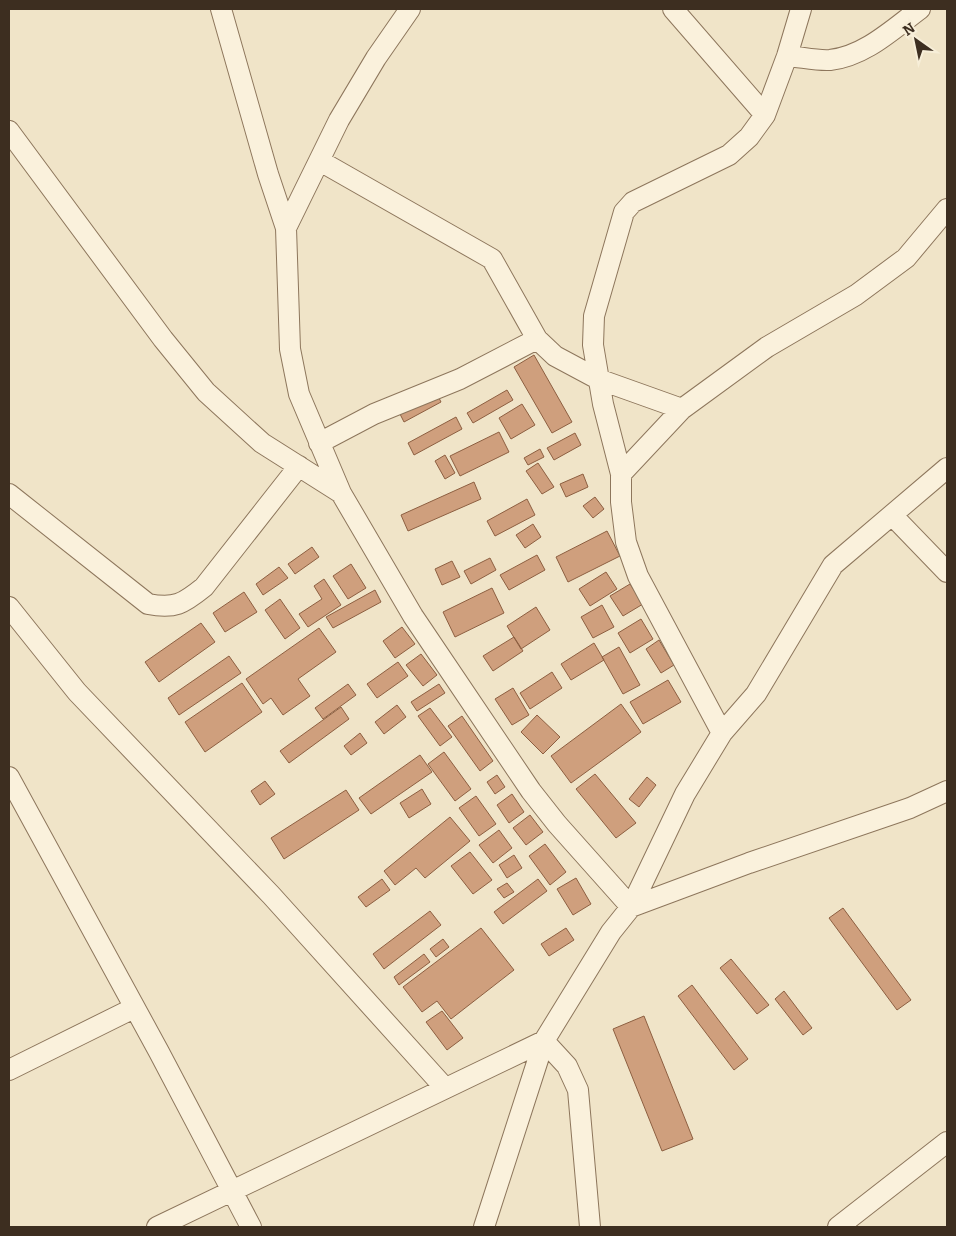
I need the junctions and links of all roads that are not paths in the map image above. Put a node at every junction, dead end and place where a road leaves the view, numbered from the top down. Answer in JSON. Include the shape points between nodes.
{"nodes":[{"id":1,"x":221,"y":9,"type":"edge"},
{"id":2,"x":410,"y":9,"type":"edge"},
{"id":3,"x":673,"y":9,"type":"edge"},
{"id":4,"x":801,"y":9,"type":"edge"},
{"id":5,"x":920,"y":9,"type":"edge"},
{"id":6,"x":788,"y":56,"type":"junction"},
{"id":7,"x":765,"y":115,"type":"junction"},
{"id":8,"x":9,"y":131,"type":"edge"},
{"id":9,"x":320,"y":161,"type":"junction"},
{"id":10,"x":947,"y":209,"type":"edge"},
{"id":11,"x":286,"y":228,"type":"junction"},
{"id":12,"x":536,"y":339,"type":"junction"},
{"id":13,"x":598,"y":379,"type":"junction"},
{"id":14,"x":682,"y":409,"type":"junction"},
{"id":15,"x":319,"y":443,"type":"junction"},
{"id":16,"x":298,"y":466,"type":"junction"},
{"id":17,"x":947,"y":468,"type":"edge"},
{"id":18,"x":621,"y":474,"type":"junction"},
{"id":19,"x":341,"y":493,"type":"junction"},
{"id":20,"x":9,"y":494,"type":"edge"},
{"id":21,"x":892,"y":514,"type":"junction"},
{"id":22,"x":947,"y":572,"type":"edge"},
{"id":23,"x":9,"y":607,"type":"edge"},
{"id":24,"x":722,"y":733,"type":"junction"},
{"id":25,"x":9,"y":777,"type":"edge"},
{"id":26,"x":947,"y":790,"type":"edge"},
{"id":27,"x":631,"y":907,"type":"junction"},
{"id":28,"x":134,"y":1008,"type":"junction"},
{"id":29,"x":544,"y":1041,"type":"junction"},
{"id":30,"x":9,"y":1070,"type":"edge"},
{"id":31,"x":445,"y":1088,"type":"junction"},
{"id":32,"x":947,"y":1142,"type":"edge"},
{"id":33,"x":230,"y":1191,"type":"junction"},
{"id":34,"x":157,"y":1227,"type":"edge"},
{"id":35,"x":251,"y":1227,"type":"edge"},
{"id":36,"x":484,"y":1227,"type":"edge"},
{"id":37,"x":590,"y":1227,"type":"edge"},
{"id":38,"x":838,"y":1227,"type":"edge"}],
"edges":[{"from":1,"to":11,"type":"street"},
{"from":2,"to":9,"type":"street","via":[[339,120]]},
{"from":3,"to":7,"type":"street"},
{"from":4,"to":6,"type":"street"},
{"from":5,"to":6,"type":"street","via":[[876,42],[852,54],[829,60]]},
{"from":6,"to":7,"type":"street"},
{"from":7,"to":13,"type":"street","via":[[749,137],[729,155],[633,202],[624,212],[594,316],[593,345]]},
{"from":8,"to":16,"type":"street","via":[[206,392],[262,443]]},
{"from":9,"to":11,"type":"street"},
{"from":9,"to":12,"type":"street","via":[[492,259]]},
{"from":10,"to":14,"type":"street","via":[[906,258],[856,295],[767,348]]},
{"from":11,"to":15,"type":"street","via":[[290,349],[299,394]]},
{"from":12,"to":13,"type":"street","via":[[555,356]]},
{"from":12,"to":15,"type":"street","via":[[460,379],[374,414]]},
{"from":13,"to":14,"type":"street"},
{"from":13,"to":18,"type":"street"},
{"from":14,"to":18,"type":"street"},
{"from":15,"to":19,"type":"street"},
{"from":16,"to":19,"type":"street"},
{"from":16,"to":20,"type":"street","via":[[204,587],[185,602],[167,607],[148,604]]},
{"from":17,"to":21,"type":"street"},
{"from":18,"to":24,"type":"street","via":[[626,542],[638,576]]},
{"from":19,"to":27,"type":"street","via":[[413,616],[531,791],[556,824]]},
{"from":21,"to":22,"type":"street"},
{"from":21,"to":24,"type":"street","via":[[833,565],[756,694]]},
{"from":23,"to":31,"type":"street","via":[[77,692],[271,895]]},
{"from":24,"to":27,"type":"street","via":[[685,794]]},
{"from":25,"to":28,"type":"street"},
{"from":26,"to":27,"type":"street","via":[[910,808]]},
{"from":27,"to":29,"type":"street","via":[[611,932]]},
{"from":28,"to":30,"type":"street"},
{"from":28,"to":33,"type":"street"},
{"from":29,"to":31,"type":"street"},
{"from":29,"to":36,"type":"street"},
{"from":29,"to":37,"type":"street","via":[[566,1066],[578,1090]]},
{"from":31,"to":33,"type":"street"},
{"from":32,"to":38,"type":"street"},
{"from":33,"to":34,"type":"street"},
{"from":33,"to":35,"type":"street"}]}
